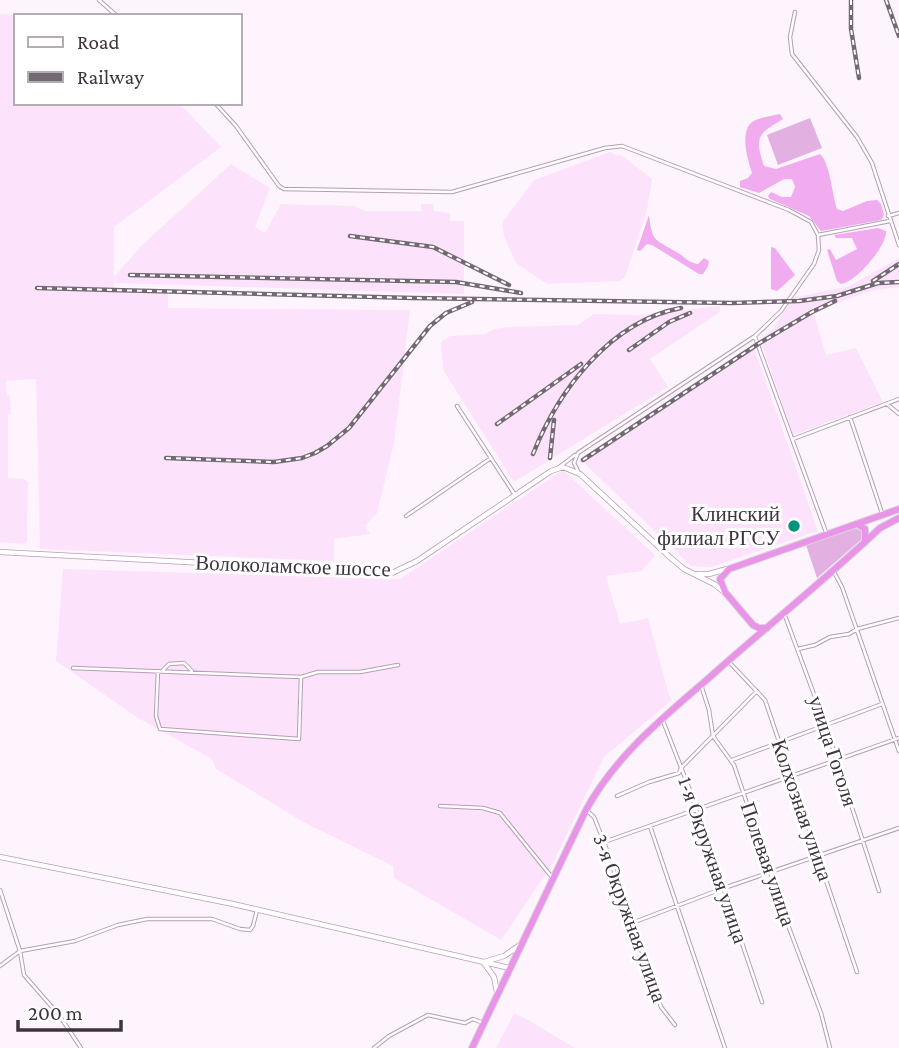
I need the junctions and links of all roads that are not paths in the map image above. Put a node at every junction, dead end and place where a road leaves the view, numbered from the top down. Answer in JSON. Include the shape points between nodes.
{"nodes":[{"id":1,"x":99,"y":0,"type":"edge"},
{"id":2,"x":795,"y":12,"type":"dead end"},
{"id":3,"x":115,"y":14,"type":"edge"},
{"id":4,"x":217,"y":105,"type":"edge"},
{"id":5,"x":899,"y":213,"type":"edge"},
{"id":6,"x":889,"y":219,"type":"junction"},
{"id":7,"x":818,"y":235,"type":"junction"},
{"id":8,"x":899,"y":245,"type":"edge"},
{"id":9,"x":755,"y":336,"type":"junction"},
{"id":10,"x":899,"y":399,"type":"edge"},
{"id":11,"x":887,"y":404,"type":"junction"},
{"id":12,"x":457,"y":406,"type":"dead end"},
{"id":13,"x":899,"y":414,"type":"edge"},
{"id":14,"x":850,"y":416,"type":"junction"},
{"id":15,"x":793,"y":439,"type":"junction"},
{"id":16,"x":578,"y":453,"type":"junction"},
{"id":17,"x":491,"y":458,"type":"junction"},
{"id":18,"x":558,"y":468,"type":"junction"},
{"id":19,"x":580,"y":474,"type":"junction"},
{"id":20,"x":516,"y":495,"type":"junction"},
{"id":21,"x":899,"y":509,"type":"edge"},
{"id":22,"x":883,"y":515,"type":"junction"},
{"id":23,"x":406,"y":516,"type":"dead end"},
{"id":24,"x":899,"y":518,"type":"edge"},
{"id":25,"x":856,"y":524,"type":"junction"},
{"id":26,"x":827,"y":535,"type":"junction"},
{"id":27,"x":865,"y":542,"type":"junction"},
{"id":28,"x":0,"y":552,"type":"edge"},
{"id":29,"x":684,"y":569,"type":"junction"},
{"id":30,"x":729,"y":569,"type":"junction"},
{"id":31,"x":831,"y":570,"type":"junction"},
{"id":32,"x":725,"y":593,"type":"junction"},
{"id":33,"x":784,"y":613,"type":"junction"},
{"id":34,"x":899,"y":618,"type":"edge"},
{"id":35,"x":753,"y":625,"type":"junction"},
{"id":36,"x":768,"y":627,"type":"junction"},
{"id":37,"x":857,"y":629,"type":"junction"},
{"id":38,"x":753,"y":640,"type":"junction"},
{"id":39,"x":798,"y":649,"type":"junction"},
{"id":40,"x":728,"y":660,"type":"junction"},
{"id":41,"x":398,"y":665,"type":"dead end"},
{"id":42,"x":73,"y":668,"type":"dead end"},
{"id":43,"x":160,"y":671,"type":"junction"},
{"id":44,"x":195,"y":673,"type":"junction"},
{"id":45,"x":301,"y":677,"type":"junction"},
{"id":46,"x":701,"y":684,"type":"junction"},
{"id":47,"x":757,"y":691,"type":"junction"},
{"id":48,"x":882,"y":704,"type":"junction"},
{"id":49,"x":662,"y":718,"type":"junction"},
{"id":50,"x":825,"y":724,"type":"junction"},
{"id":51,"x":713,"y":736,"type":"junction"},
{"id":52,"x":897,"y":739,"type":"edge"},
{"id":53,"x":779,"y":740,"type":"junction"},
{"id":54,"x":899,"y":751,"type":"edge"},
{"id":55,"x":732,"y":760,"type":"junction"},
{"id":56,"x":837,"y":760,"type":"junction"},
{"id":57,"x":681,"y":768,"type":"junction"},
{"id":58,"x":791,"y":775,"type":"junction"},
{"id":59,"x":744,"y":793,"type":"junction"},
{"id":60,"x":617,"y":796,"type":"dead end"},
{"id":61,"x":440,"y":806,"type":"dead end"},
{"id":62,"x":697,"y":809,"type":"junction"},
{"id":63,"x":586,"y":810,"type":"junction"},
{"id":64,"x":650,"y":826,"type":"junction"},
{"id":65,"x":899,"y":828,"type":"edge"},
{"id":66,"x":863,"y":840,"type":"junction"},
{"id":67,"x":604,"y":842,"type":"junction"},
{"id":68,"x":818,"y":855,"type":"junction"},
{"id":69,"x":0,"y":857,"type":"edge"},
{"id":70,"x":771,"y":873,"type":"junction"},
{"id":71,"x":554,"y":878,"type":"junction"},
{"id":72,"x":724,"y":888,"type":"junction"},
{"id":73,"x":0,"y":890,"type":"edge"},
{"id":74,"x":879,"y":891,"type":"dead end"},
{"id":75,"x":678,"y":906,"type":"junction"},
{"id":76,"x":257,"y":910,"type":"junction"},
{"id":77,"x":632,"y":923,"type":"junction"},
{"id":78,"x":522,"y":944,"type":"junction"},
{"id":79,"x":20,"y":951,"type":"junction"},
{"id":80,"x":483,"y":962,"type":"junction"},
{"id":81,"x":0,"y":965,"type":"edge"},
{"id":82,"x":510,"y":968,"type":"junction"},
{"id":83,"x":857,"y":972,"type":"dead end"},
{"id":84,"x":497,"y":995,"type":"junction"},
{"id":85,"x":762,"y":1002,"type":"dead end"},
{"id":86,"x":483,"y":1023,"type":"junction"},
{"id":87,"x":675,"y":1025,"type":"dead end"},
{"id":88,"x":81,"y":1048,"type":"edge"},
{"id":89,"x":373,"y":1048,"type":"edge"},
{"id":90,"x":472,"y":1048,"type":"edge"},
{"id":91,"x":725,"y":1048,"type":"edge"},
{"id":92,"x":830,"y":1048,"type":"edge"}],
"edges":[{"from":1,"to":3,"type":"street"},
{"from":2,"to":6,"type":"street","via":[[792,54],[867,154]]},
{"from":4,"to":7,"type":"street","via":[[284,189],[452,192],[615,146],[804,216]]},
{"from":5,"to":6,"type":"street"},
{"from":6,"to":7,"type":"street"},
{"from":6,"to":8,"type":"street"},
{"from":7,"to":9,"type":"street","via":[[818,256],[781,311]]},
{"from":9,"to":15,"type":"street"},
{"from":9,"to":16,"type":"street"},
{"from":10,"to":11,"type":"street"},
{"from":11,"to":13,"type":"street"},
{"from":11,"to":14,"type":"street"},
{"from":12,"to":17,"type":"street"},
{"from":14,"to":15,"type":"street"},
{"from":14,"to":22,"type":"street"},
{"from":15,"to":26,"type":"street"},
{"from":16,"to":18,"type":"street"},
{"from":16,"to":19,"type":"street","via":[[574,463]]},
{"from":17,"to":20,"type":"street"},
{"from":17,"to":23,"type":"street"},
{"from":18,"to":19,"type":"street","via":[[568,467]]},
{"from":18,"to":20,"type":"street","name":"Волоколамское шоссе"},
{"from":19,"to":29,"type":"street"},
{"from":20,"to":28,"type":"street","name":"Волоколамское шоссе","via":[[392,573]]},
{"from":21,"to":22,"type":"highway"},
{"from":22,"to":25,"type":"highway"},
{"from":24,"to":27,"type":"highway"},
{"from":25,"to":26,"type":"highway"},
{"from":25,"to":27,"type":"highway","via":[[865,529]]},
{"from":26,"to":30,"type":"highway"},
{"from":27,"to":31,"type":"highway"},
{"from":29,"to":30,"type":"street","via":[[705,575]]},
{"from":29,"to":32,"type":"street"},
{"from":30,"to":32,"type":"highway","via":[[719,579]]},
{"from":31,"to":33,"type":"highway"},
{"from":31,"to":37,"type":"street"},
{"from":32,"to":35,"type":"highway"},
{"from":33,"to":36,"type":"highway"},
{"from":33,"to":39,"type":"street","name":"улица Гоголя"},
{"from":34,"to":37,"type":"street"},
{"from":35,"to":36,"type":"highway"},
{"from":35,"to":38,"type":"highway"},
{"from":36,"to":38,"type":"highway"},
{"from":37,"to":39,"type":"street"},
{"from":37,"to":48,"type":"street"},
{"from":38,"to":40,"type":"highway"},
{"from":39,"to":50,"type":"street","name":"улица Гоголя"},
{"from":40,"to":46,"type":"highway"},
{"from":40,"to":47,"type":"street","name":"Колхозная улица"},
{"from":41,"to":45,"type":"street"},
{"from":42,"to":43,"type":"street"},
{"from":43,"to":44,"type":"street"},
{"from":43,"to":44,"type":"street","via":[[169,664],[184,663]]},
{"from":43,"to":45,"type":"street","via":[[156,716],[160,729],[299,739]]},
{"from":44,"to":45,"type":"street"},
{"from":46,"to":49,"type":"highway"},
{"from":46,"to":51,"type":"street","name":"Полевая улица"},
{"from":47,"to":51,"type":"street"},
{"from":47,"to":53,"type":"street","name":"Колхозная улица","via":[[765,699]]},
{"from":48,"to":50,"type":"street"},
{"from":48,"to":52,"type":"street"},
{"from":49,"to":57,"type":"street","name":"1-я Окружная улица"},
{"from":49,"to":63,"type":"highway","via":[[625,754]]},
{"from":50,"to":53,"type":"street"},
{"from":50,"to":56,"type":"street","name":"улица Гоголя"},
{"from":51,"to":55,"type":"street","name":"Полевая улица"},
{"from":51,"to":57,"type":"street"},
{"from":52,"to":54,"type":"street"},
{"from":52,"to":56,"type":"street"},
{"from":53,"to":55,"type":"street"},
{"from":53,"to":58,"type":"street","name":"Колхозная улица"},
{"from":55,"to":59,"type":"street","name":"Полевая улица"},
{"from":56,"to":58,"type":"street"},
{"from":56,"to":66,"type":"street","name":"улица Гоголя"},
{"from":57,"to":60,"type":"street","via":[[679,773]]},
{"from":57,"to":62,"type":"street","name":"1-я Окружная улица"},
{"from":58,"to":59,"type":"street"},
{"from":58,"to":68,"type":"street","name":"Колхозная улица"},
{"from":59,"to":62,"type":"street"},
{"from":59,"to":70,"type":"street","name":"Полевая улица"},
{"from":61,"to":71,"type":"street","via":[[500,813]]},
{"from":62,"to":64,"type":"street"},
{"from":62,"to":72,"type":"street","name":"1-я Окружная улица"},
{"from":63,"to":67,"type":"street","name":"3-я Окружная улица","via":[[594,817]]},
{"from":63,"to":71,"type":"highway"},
{"from":64,"to":67,"type":"street"},
{"from":64,"to":75,"type":"street"},
{"from":65,"to":66,"type":"street"},
{"from":66,"to":68,"type":"street"},
{"from":66,"to":74,"type":"street","name":"улица Гоголя"},
{"from":67,"to":77,"type":"street","name":"3-я Окружная улица"},
{"from":68,"to":70,"type":"street"},
{"from":68,"to":83,"type":"street","name":"Колхозная улица"},
{"from":69,"to":76,"type":"street"},
{"from":70,"to":72,"type":"street"},
{"from":70,"to":92,"type":"street","name":"Полевая улица"},
{"from":71,"to":78,"type":"highway"},
{"from":72,"to":75,"type":"street"},
{"from":72,"to":85,"type":"street","name":"1-я Окружная улица"},
{"from":73,"to":79,"type":"street"},
{"from":75,"to":77,"type":"street"},
{"from":75,"to":91,"type":"street"},
{"from":76,"to":79,"type":"street","via":[[250,930],[212,919],[147,919],[75,941]]},
{"from":76,"to":80,"type":"street"},
{"from":77,"to":87,"type":"street","name":"3-я Окружная улица","via":[[661,1007]]},
{"from":78,"to":80,"type":"street"},
{"from":78,"to":82,"type":"highway"},
{"from":79,"to":81,"type":"street"},
{"from":79,"to":88,"type":"street","via":[[27,981],[59,1015]]},
{"from":80,"to":82,"type":"street"},
{"from":80,"to":84,"type":"street","via":[[494,977]]},
{"from":82,"to":84,"type":"highway"},
{"from":84,"to":86,"type":"highway"},
{"from":86,"to":89,"type":"street","via":[[428,1015]]},
{"from":86,"to":90,"type":"highway"}]}
